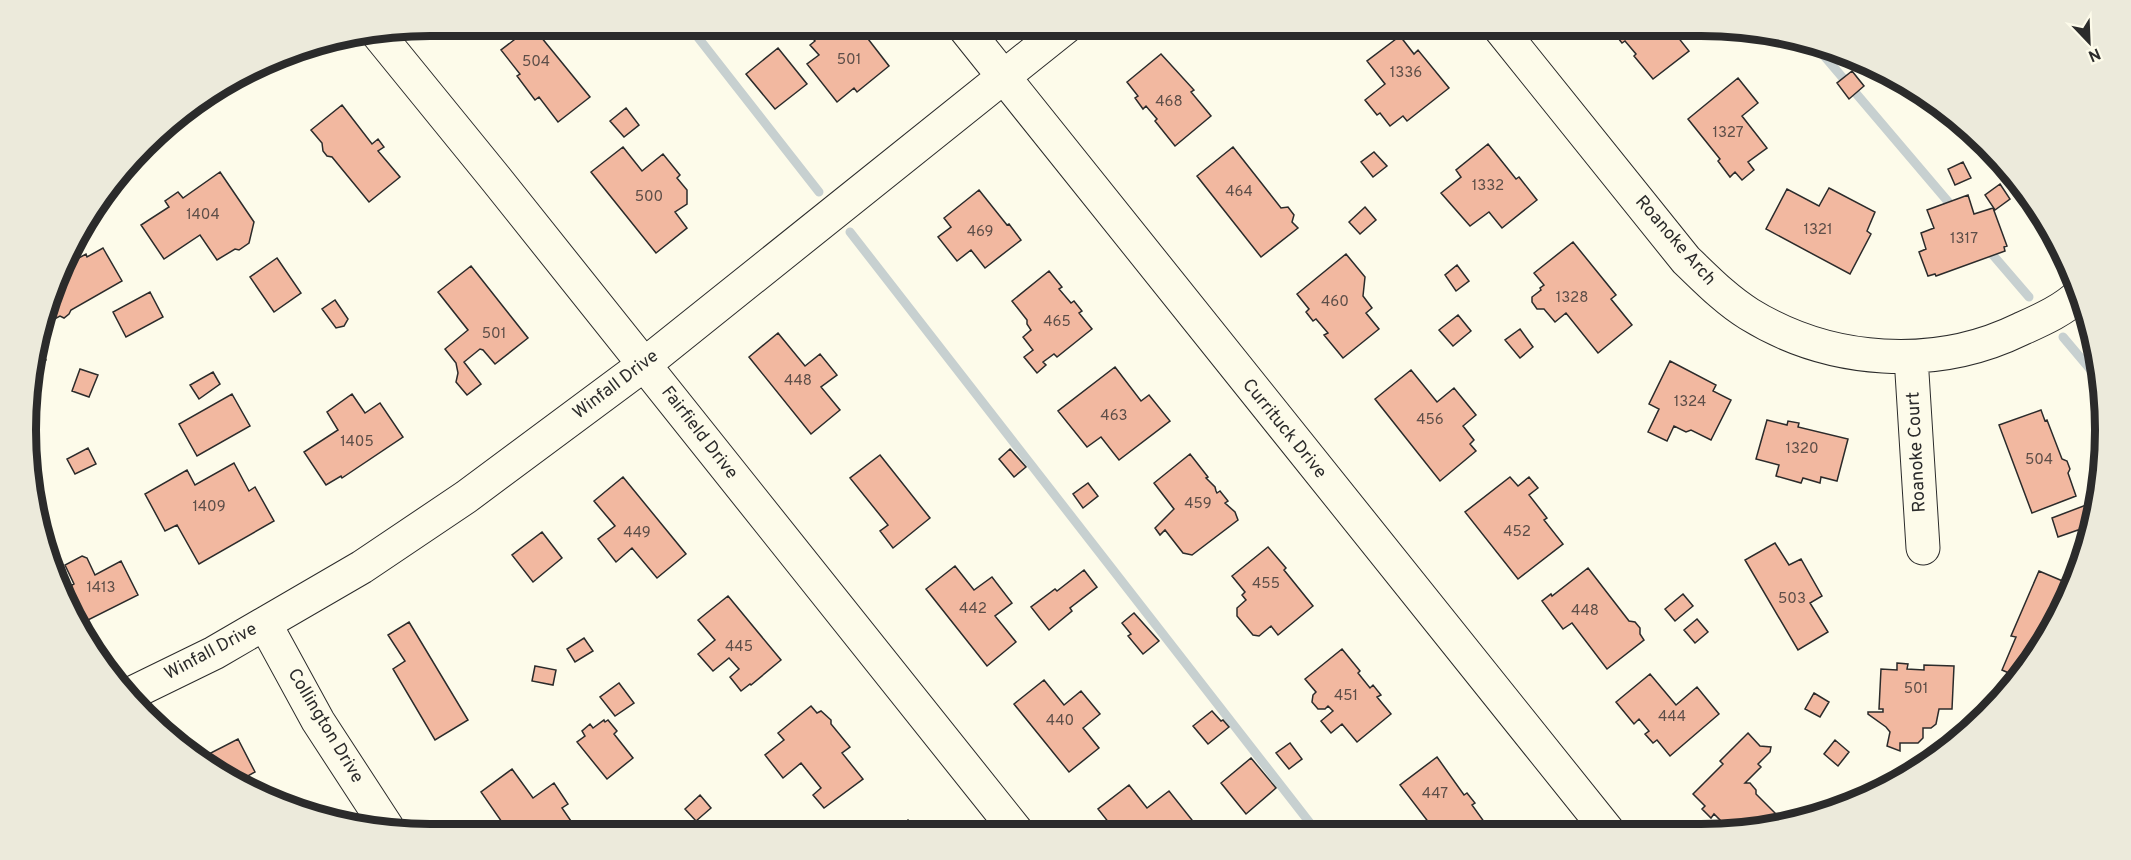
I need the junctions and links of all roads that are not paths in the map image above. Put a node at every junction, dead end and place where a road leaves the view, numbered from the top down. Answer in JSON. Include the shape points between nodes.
{"nodes":[{"id":1,"x":971,"y":36,"type":"edge"},
{"id":2,"x":1054,"y":36,"type":"edge"},
{"id":3,"x":1506,"y":36,"type":"edge"},
{"id":4,"x":382,"y":39,"type":"edge"},
{"id":5,"x":1004,"y":76,"type":"junction"},
{"id":6,"x":2073,"y":299,"type":"edge"},
{"id":7,"x":1911,"y":357,"type":"junction"},
{"id":8,"x":645,"y":364,"type":"junction"},
{"id":9,"x":1923,"y":548,"type":"dead end"},
{"id":10,"x":265,"y":624,"type":"junction"},
{"id":11,"x":135,"y":691,"type":"edge"},
{"id":12,"x":383,"y":821,"type":"edge"},
{"id":13,"x":1011,"y":824,"type":"edge"},
{"id":14,"x":1602,"y":824,"type":"edge"}],
"edges":[{"from":1,"to":5,"type":"street","name":"Currituck Drive"},
{"from":2,"to":5,"type":"street","name":"Winfall Drive"},
{"from":3,"to":7,"type":"street","name":"Roanoke Arch","via":[[1686,260],[1721,294],[1749,314],[1840,352]]},
{"from":4,"to":8,"type":"street","name":"Fairfield Drive"},
{"from":5,"to":8,"type":"street","name":"Winfall Drive"},
{"from":5,"to":14,"type":"street","name":"Currituck Drive"},
{"from":6,"to":7,"type":"street","name":"Roanoke Arch","via":[[2004,338]]},
{"from":7,"to":9,"type":"street","name":"Roanoke Court"},
{"from":8,"to":10,"type":"street","name":"Winfall Drive","via":[[466,497],[362,567]]},
{"from":8,"to":13,"type":"street","name":"Fairfield Drive"},
{"from":10,"to":11,"type":"street","name":"Winfall Drive"},
{"from":10,"to":12,"type":"street","name":"Collington Drive","via":[[318,721]]}]}
